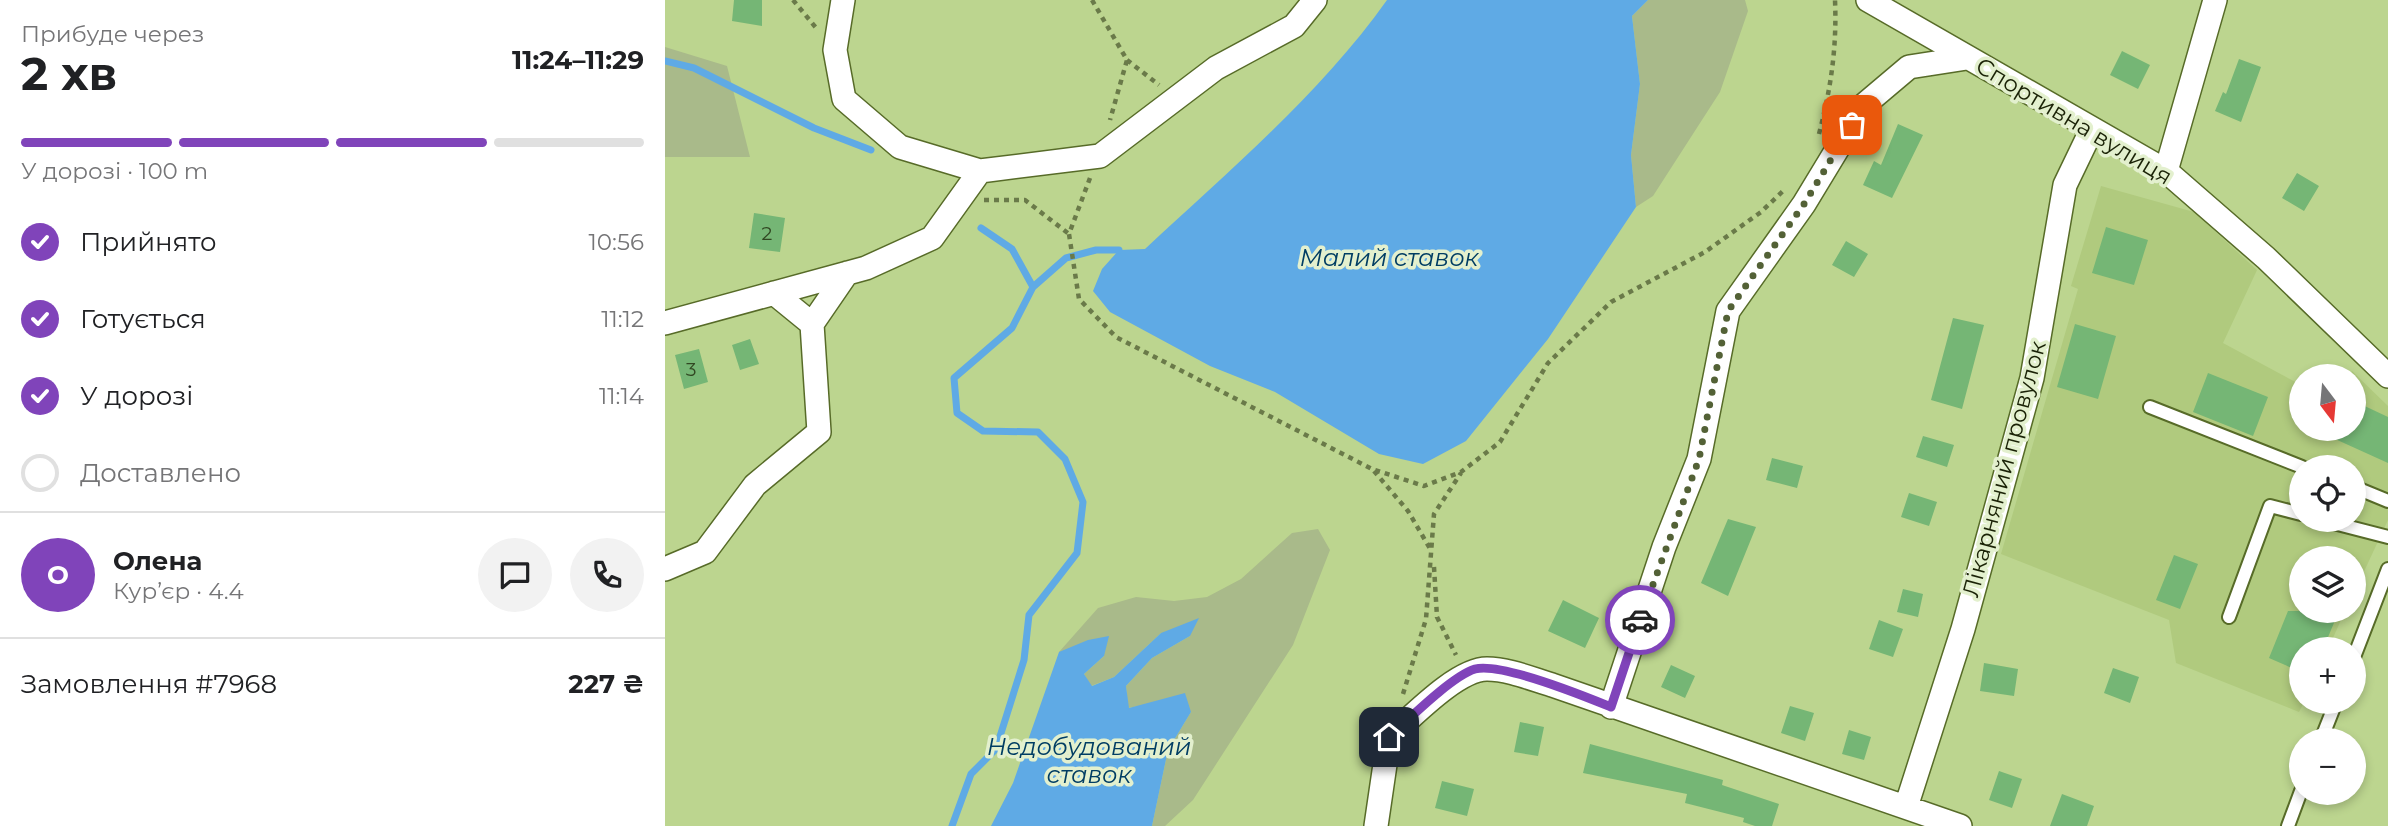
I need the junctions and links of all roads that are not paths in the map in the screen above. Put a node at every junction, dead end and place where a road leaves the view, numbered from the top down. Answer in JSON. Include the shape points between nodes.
{"nodes":[{"id":1,"x":843,"y":0,"type":"edge"},
{"id":2,"x":1315,"y":0,"type":"edge"},
{"id":3,"x":1868,"y":0,"type":"edge"},
{"id":4,"x":2215,"y":0,"type":"edge"},
{"id":5,"x":1967,"y":58,"type":"junction"},
{"id":6,"x":2091,"y":131,"type":"junction"},
{"id":7,"x":980,"y":171,"type":"junction"},
{"id":8,"x":2166,"y":171,"type":"junction"},
{"id":9,"x":847,"y":273,"type":"junction"},
{"id":10,"x":774,"y":293,"type":"junction"},
{"id":11,"x":665,"y":323,"type":"edge"},
{"id":12,"x":812,"y":324,"type":"junction"},
{"id":13,"x":2388,"y":376,"type":"edge"},
{"id":14,"x":2150,"y":407,"type":"dead end"},
{"id":15,"x":2289,"y":462,"type":"edge"},
{"id":16,"x":2366,"y":493,"type":"edge"},
{"id":17,"x":2388,"y":501,"type":"edge"},
{"id":18,"x":2289,"y":511,"type":"edge"},
{"id":19,"x":2366,"y":531,"type":"edge"},
{"id":20,"x":2388,"y":537,"type":"edge"},
{"id":21,"x":665,"y":569,"type":"edge"},
{"id":22,"x":2388,"y":569,"type":"edge"},
{"id":23,"x":2229,"y":617,"type":"dead end"},
{"id":24,"x":2362,"y":637,"type":"edge"},
{"id":25,"x":1611,"y":707,"type":"junction"},
{"id":26,"x":2296,"y":805,"type":"edge"},
{"id":27,"x":1906,"y":807,"type":"junction"},
{"id":28,"x":1376,"y":826,"type":"edge"},
{"id":29,"x":1960,"y":826,"type":"edge"},
{"id":30,"x":2288,"y":826,"type":"edge"}],
"edges":[{"from":1,"to":7,"type":"street","via":[[835,50],[844,99],[900,147]]},
{"from":2,"to":7,"type":"street","via":[[1294,26],[1216,68],[1100,156]]},
{"from":3,"to":5,"type":"street","name":"Спортивна вулиця"},
{"from":4,"to":8,"type":"street"},
{"from":5,"to":6,"type":"street","name":"Спортивна вулиця"},
{"from":5,"to":25,"type":"street","via":[[1909,67],[1864,105],[1804,204],[1728,311],[1699,459],[1664,547]]},
{"from":6,"to":8,"type":"street","name":"Спортивна вулиця"},
{"from":6,"to":27,"type":"street","name":"Лікарняний провулок","via":[[2064,185],[2032,378],[1963,629]]},
{"from":7,"to":9,"type":"street","via":[[932,238]]},
{"from":8,"to":13,"type":"street","name":"Спортивна вулиця","via":[[2266,258]]},
{"from":9,"to":10,"type":"street"},
{"from":9,"to":12,"type":"street"},
{"from":10,"to":11,"type":"street"},
{"from":10,"to":12,"type":"street"},
{"from":12,"to":21,"type":"street","via":[[819,432],[755,485],[705,552]]},
{"from":14,"to":15,"type":"lane"},
{"from":16,"to":17,"type":"lane"},
{"from":18,"to":23,"type":"lane","via":[[2270,506]]},
{"from":19,"to":20,"type":"lane"},
{"from":22,"to":24,"type":"lane"},
{"from":25,"to":27,"type":"street"},
{"from":25,"to":28,"type":"street","via":[[1491,668],[1474,670],[1389,737]]},
{"from":26,"to":30,"type":"lane"},
{"from":27,"to":29,"type":"street"}]}
